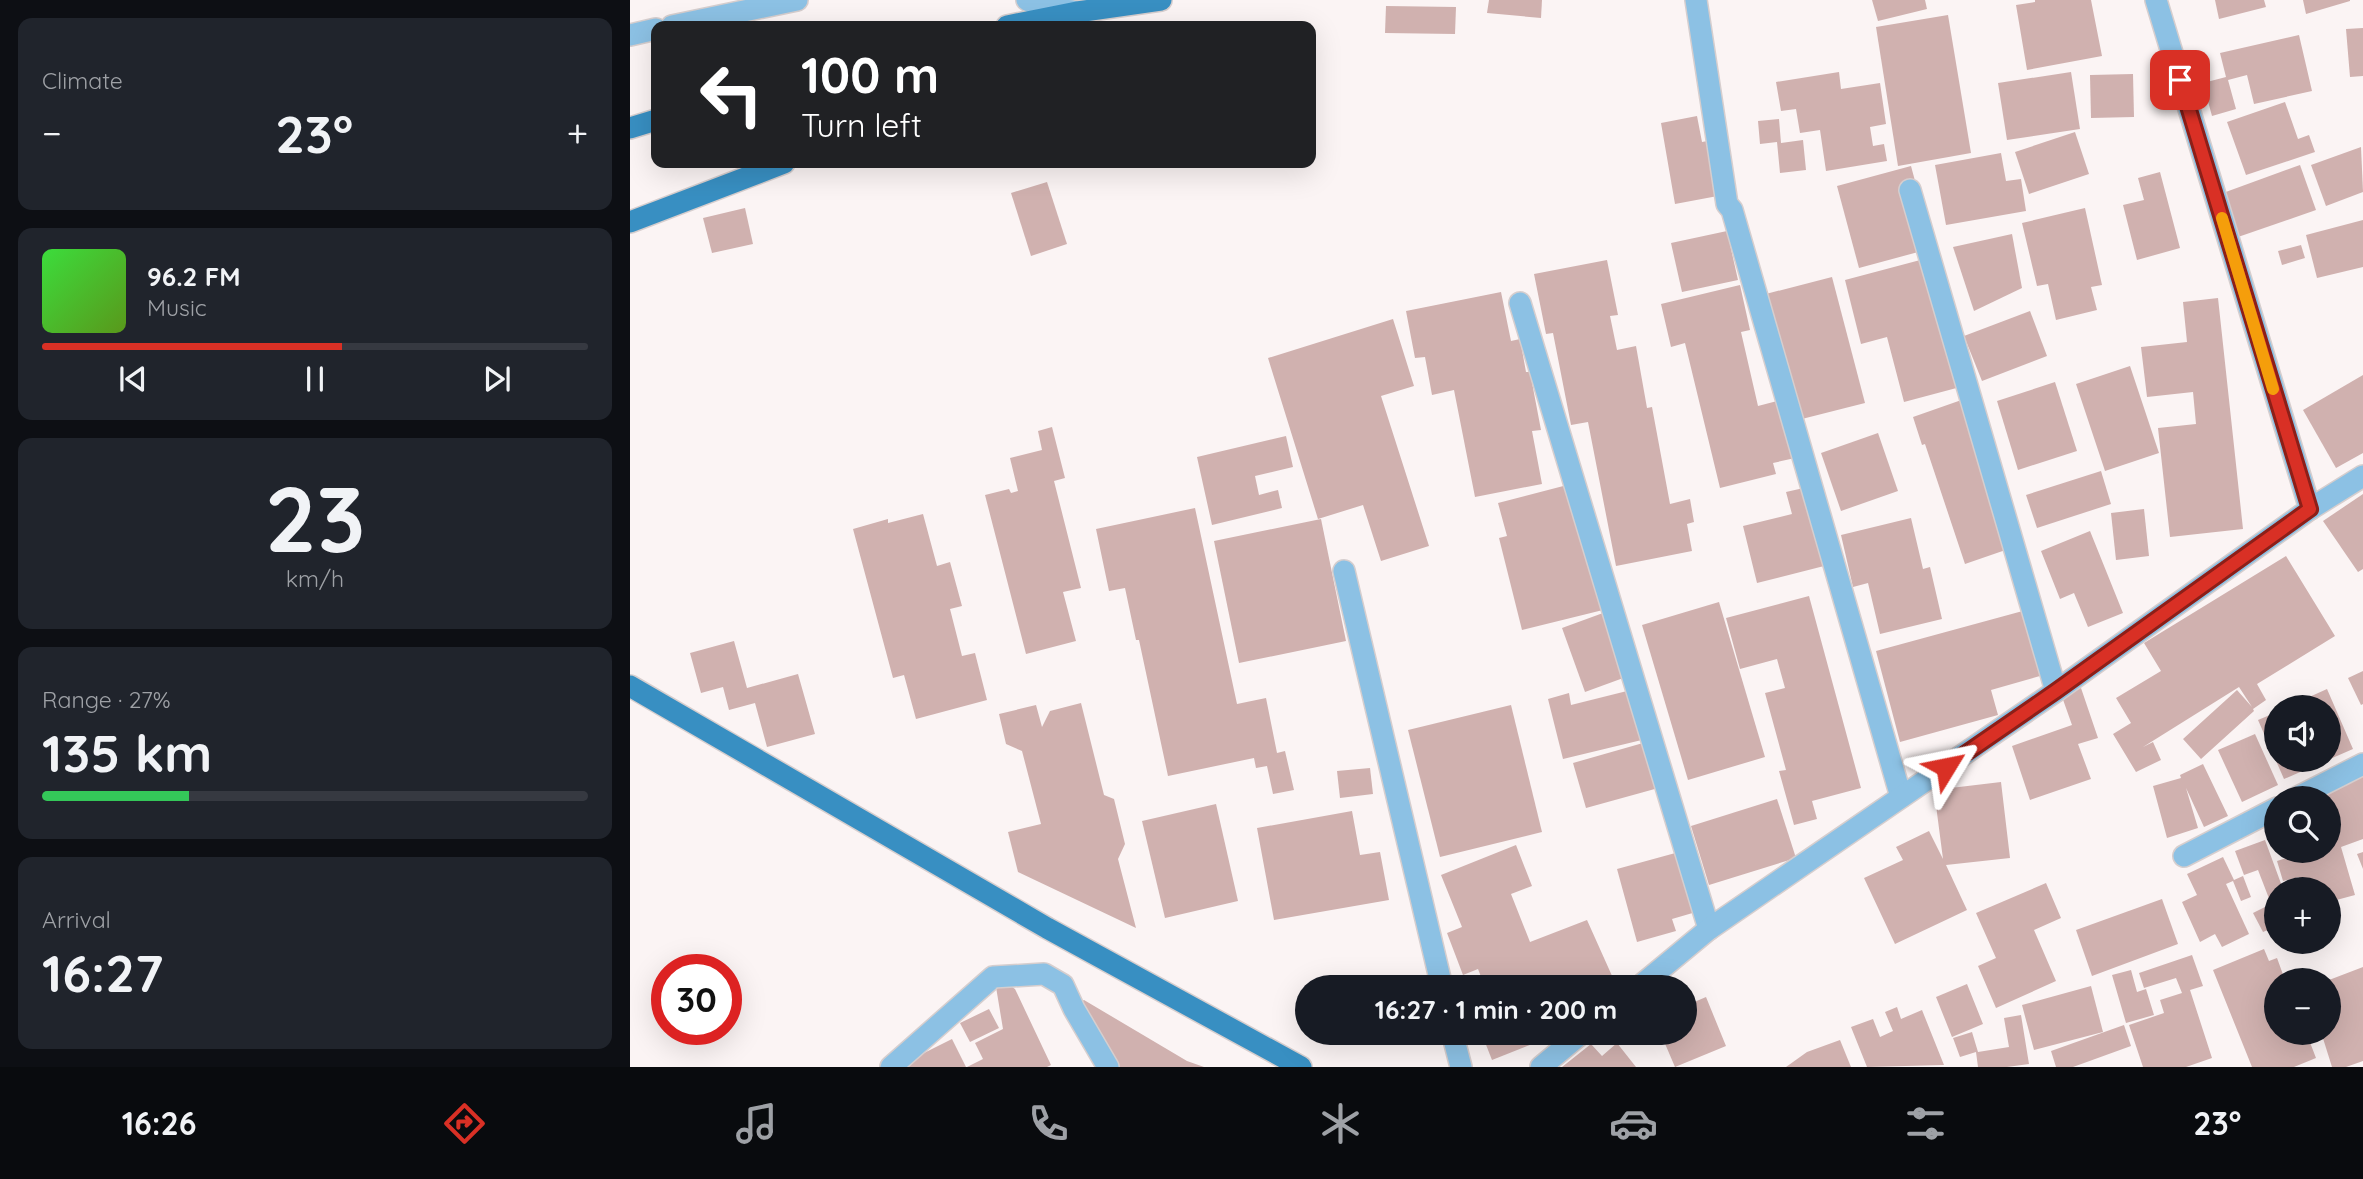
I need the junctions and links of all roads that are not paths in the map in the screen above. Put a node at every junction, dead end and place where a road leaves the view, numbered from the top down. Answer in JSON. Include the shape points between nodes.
{"nodes":[{"id":1,"x":797,"y":0,"type":"edge"},
{"id":2,"x":1027,"y":0,"type":"edge"},
{"id":3,"x":1161,"y":0,"type":"edge"},
{"id":4,"x":1696,"y":0,"type":"edge"},
{"id":5,"x":2156,"y":0,"type":"edge"},
{"id":6,"x":1074,"y":19,"type":"edge"},
{"id":7,"x":695,"y":21,"type":"edge"},
{"id":8,"x":1055,"y":21,"type":"edge"},
{"id":9,"x":651,"y":30,"type":"edge"},
{"id":10,"x":630,"y":35,"type":"edge"},
{"id":11,"x":651,"y":122,"type":"edge"},
{"id":12,"x":630,"y":128,"type":"edge"},
{"id":13,"x":771,"y":168,"type":"edge"},
{"id":14,"x":1909,"y":190,"type":"dead end"},
{"id":15,"x":630,"y":222,"type":"edge"},
{"id":16,"x":1520,"y":303,"type":"dead end"},
{"id":17,"x":2363,"y":476,"type":"edge"},
{"id":18,"x":2310,"y":509,"type":"junction"},
{"id":19,"x":1344,"y":571,"type":"dead end"},
{"id":20,"x":630,"y":686,"type":"edge"},
{"id":21,"x":2056,"y":691,"type":"junction"},
{"id":22,"x":2363,"y":764,"type":"edge"},
{"id":23,"x":2320,"y":786,"type":"edge"},
{"id":24,"x":1901,"y":797,"type":"junction"},
{"id":25,"x":2264,"y":815,"type":"edge"},
{"id":26,"x":2184,"y":856,"type":"dead end"},
{"id":27,"x":1709,"y":929,"type":"junction"},
{"id":28,"x":1439,"y":975,"type":"edge"},
{"id":29,"x":1653,"y":975,"type":"edge"},
{"id":30,"x":1455,"y":1045,"type":"edge"},
{"id":31,"x":1567,"y":1045,"type":"edge"},
{"id":32,"x":891,"y":1067,"type":"edge"},
{"id":33,"x":1108,"y":1067,"type":"edge"},
{"id":34,"x":1301,"y":1067,"type":"edge"},
{"id":35,"x":1461,"y":1067,"type":"edge"},
{"id":36,"x":1541,"y":1067,"type":"edge"}],
"edges":[{"from":1,"to":7,"type":"street"},
{"from":2,"to":6,"type":"street"},
{"from":3,"to":6,"type":"main road"},
{"from":4,"to":24,"type":"street","via":[[1727,204]]},
{"from":5,"to":18,"type":"street"},
{"from":6,"to":8,"type":"main road"},
{"from":9,"to":10,"type":"street"},
{"from":11,"to":12,"type":"main road"},
{"from":13,"to":15,"type":"main road"},
{"from":14,"to":21,"type":"street"},
{"from":16,"to":27,"type":"street"},
{"from":17,"to":18,"type":"street"},
{"from":18,"to":21,"type":"street"},
{"from":19,"to":28,"type":"street"},
{"from":20,"to":34,"type":"main road","via":[[1047,928]]},
{"from":21,"to":24,"type":"street"},
{"from":22,"to":23,"type":"street"},
{"from":24,"to":27,"type":"street"},
{"from":25,"to":26,"type":"street"},
{"from":27,"to":29,"type":"street"},
{"from":30,"to":35,"type":"street"},
{"from":31,"to":36,"type":"street"},
{"from":32,"to":33,"type":"street","via":[[993,977],[1044,974],[1063,985]]}]}
